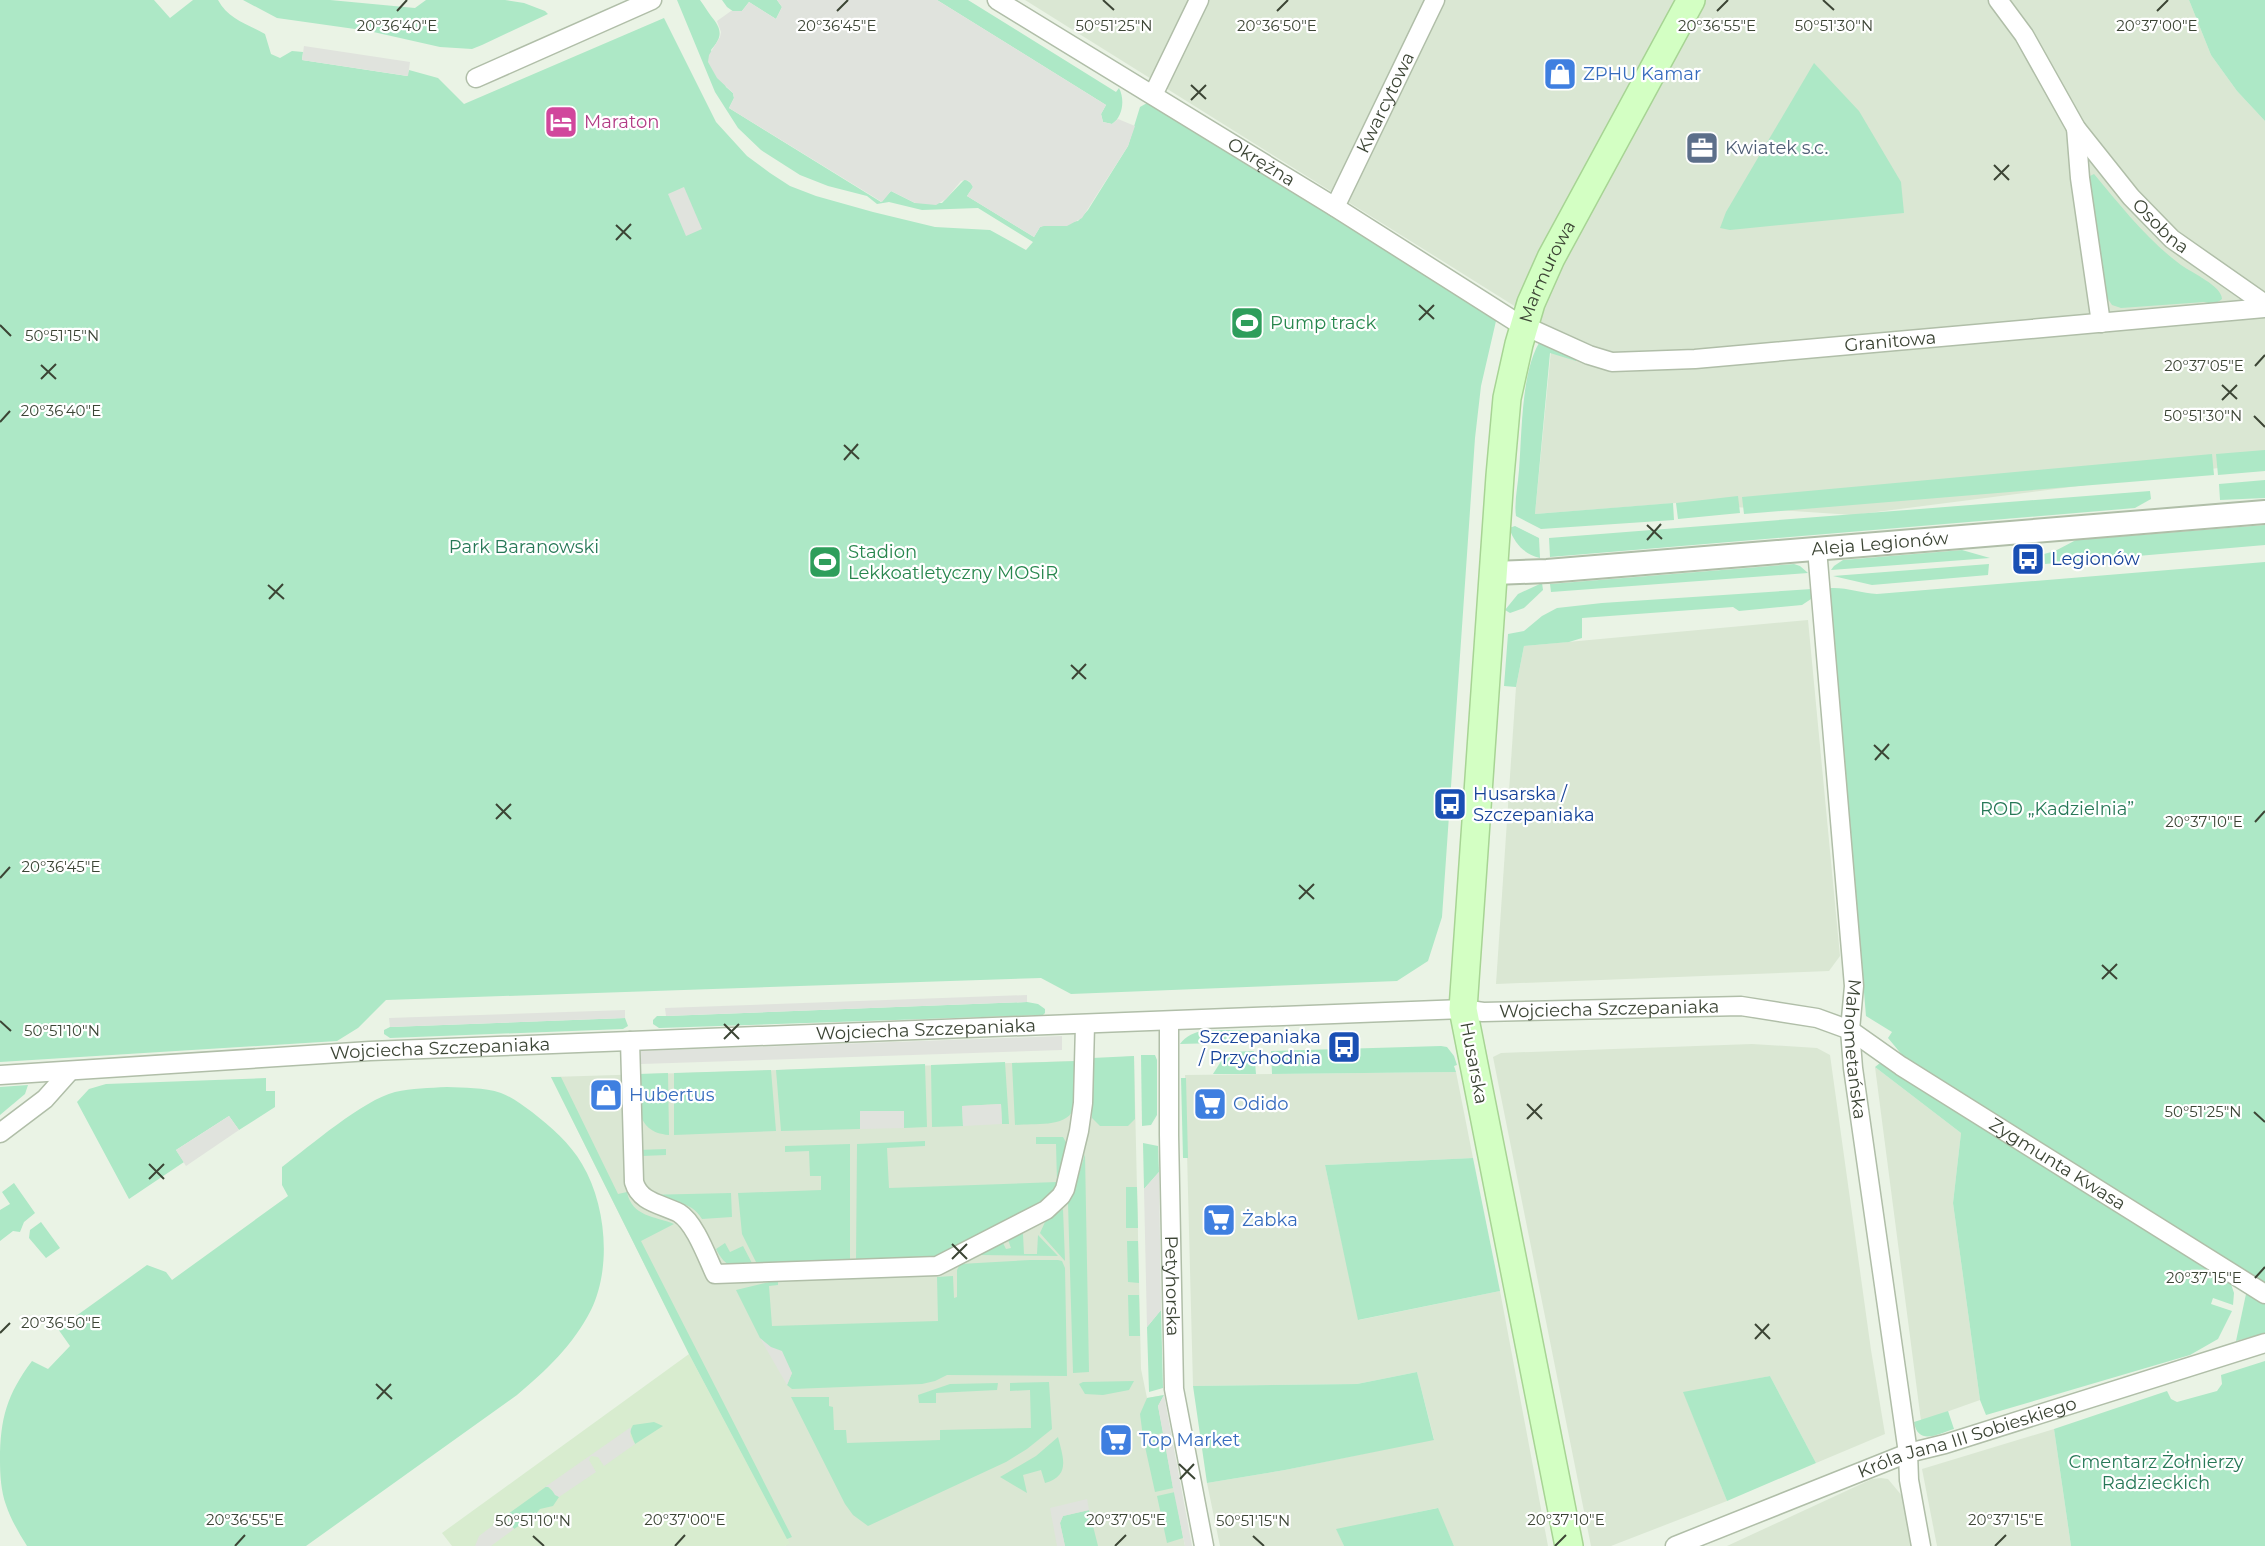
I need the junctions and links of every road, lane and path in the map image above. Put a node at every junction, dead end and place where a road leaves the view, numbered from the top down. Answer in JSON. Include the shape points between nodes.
{"nodes":[{"id":1,"x":652,"y":0,"type":"edge"},
{"id":2,"x":998,"y":0,"type":"edge"},
{"id":3,"x":1199,"y":0,"type":"edge"},
{"id":4,"x":1435,"y":0,"type":"edge"},
{"id":5,"x":1691,"y":0,"type":"edge"},
{"id":6,"x":1998,"y":0,"type":"edge"},
{"id":7,"x":476,"y":78,"type":"dead end"},
{"id":8,"x":1153,"y":95,"type":"junction"},
{"id":9,"x":2076,"y":128,"type":"junction"},
{"id":10,"x":1335,"y":207,"type":"junction"},
{"id":11,"x":2265,"y":306,"type":"edge"},
{"id":12,"x":2101,"y":322,"type":"junction"},
{"id":13,"x":1524,"y":325,"type":"junction"},
{"id":14,"x":2265,"y":512,"type":"edge"},
{"id":15,"x":1817,"y":549,"type":"junction"},
{"id":16,"x":1494,"y":573,"type":"junction"},
{"id":17,"x":1464,"y":1010,"type":"junction"},
{"id":18,"x":1169,"y":1022,"type":"junction"},
{"id":19,"x":1085,"y":1025,"type":"junction"},
{"id":20,"x":1850,"y":1030,"type":"junction"},
{"id":21,"x":630,"y":1041,"type":"junction"},
{"id":22,"x":70,"y":1071,"type":"junction"},
{"id":23,"x":0,"y":1075,"type":"edge"},
{"id":24,"x":0,"y":1133,"type":"edge"},
{"id":25,"x":2265,"y":1294,"type":"edge"},
{"id":26,"x":2265,"y":1343,"type":"edge"},
{"id":27,"x":1908,"y":1453,"type":"junction"},
{"id":28,"x":1204,"y":1546,"type":"edge"},
{"id":29,"x":1569,"y":1546,"type":"edge"},
{"id":30,"x":1675,"y":1546,"type":"edge"},
{"id":31,"x":1921,"y":1546,"type":"edge"}],
"edges":[{"from":1,"to":7,"type":"street"},
{"from":2,"to":8,"type":"street","name":"Okrężna"},
{"from":3,"to":8,"type":"street"},
{"from":4,"to":10,"type":"street","name":"Kwarcytowa"},
{"from":5,"to":13,"type":"main road","name":"Marmurowa","via":[[1546,266]]},
{"from":6,"to":9,"type":"street","name":"Osobna","via":[[2024,34]]},
{"from":8,"to":10,"type":"street","name":"Okrężna"},
{"from":9,"to":11,"type":"street","name":"Osobna","via":[[2131,197],[2172,239]]},
{"from":9,"to":12,"type":"street","name":"Osobna"},
{"from":10,"to":13,"type":"street","name":"Okrężna"},
{"from":11,"to":12,"type":"street","name":"Granitowa"},
{"from":12,"to":13,"type":"street","name":"Granitowa","via":[[1624,363],[1598,358]]},
{"from":13,"to":16,"type":"main road","name":"Marmurowa","via":[[1506,407]]},
{"from":14,"to":15,"type":"street","name":"Aleja Legionów"},
{"from":15,"to":16,"type":"street","name":"Aleja Legionów"},
{"from":15,"to":20,"type":"street","name":"Mahometańska","via":[[1854,986]]},
{"from":16,"to":17,"type":"main road","name":"Husarska"},
{"from":17,"to":18,"type":"street","name":"Wojciecha Szczepaniaka"},
{"from":17,"to":20,"type":"street","name":"Wojciecha Szczepaniaka","via":[[1741,1006],[1817,1018]]},
{"from":17,"to":29,"type":"main road","name":"Husarska"},
{"from":18,"to":19,"type":"street","name":"Wojciecha Szczepaniaka"},
{"from":18,"to":28,"type":"street","name":"Petyhorska","via":[[1174,1389]]},
{"from":19,"to":21,"type":"street","name":"Wojciecha Szczepaniaka"},
{"from":19,"to":21,"type":"street","via":[[1079,1131],[1068,1181],[1061,1196],[1046,1210],[937,1266],[715,1274],[684,1217],[645,1199],[636,1189]]},
{"from":20,"to":25,"type":"street","name":"Zygmunta Kwasa","via":[[1901,1066]]},
{"from":20,"to":27,"type":"street","name":"Mahometańska"},
{"from":21,"to":22,"type":"street","name":"Wojciecha Szczepaniaka","via":[[370,1051]]},
{"from":22,"to":23,"type":"street","name":"Wojciecha Szczepaniaka"},
{"from":22,"to":24,"type":"street","via":[[45,1099]]},
{"from":26,"to":27,"type":"street","name":"Króla Jana III Sobieskiego"},
{"from":27,"to":30,"type":"street","name":"Króla Jana III Sobieskiego"},
{"from":27,"to":31,"type":"street","name":"Mahometańska"}]}
